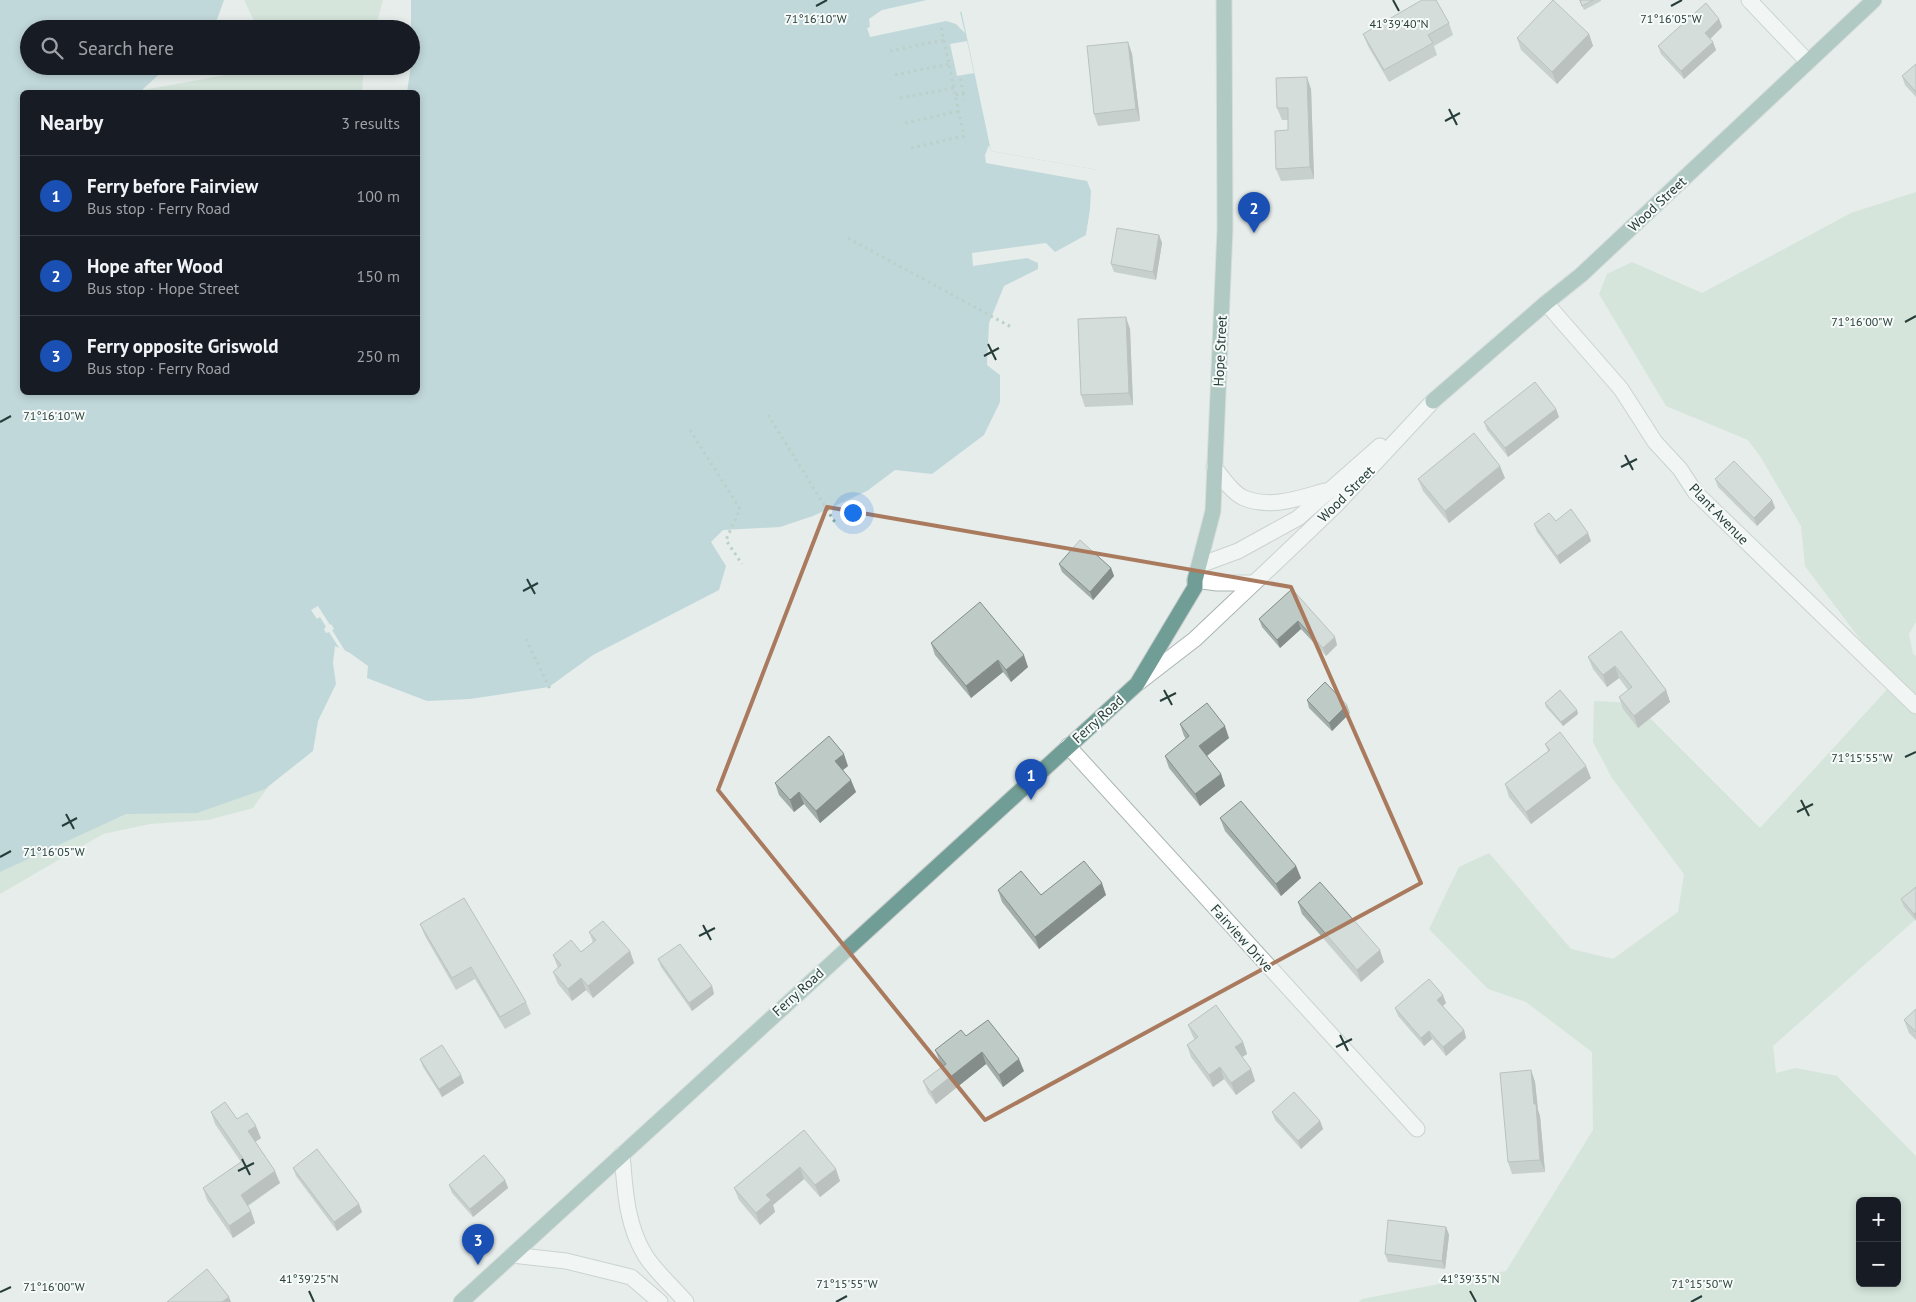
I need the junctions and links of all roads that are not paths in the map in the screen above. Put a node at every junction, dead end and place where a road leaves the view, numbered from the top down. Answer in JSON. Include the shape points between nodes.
{"nodes":[{"id":1,"x":1224,"y":0,"type":"edge"},
{"id":2,"x":1749,"y":0,"type":"edge"},
{"id":3,"x":1874,"y":0,"type":"edge"},
{"id":4,"x":1808,"y":62,"type":"junction"},
{"id":5,"x":1546,"y":303,"type":"junction"},
{"id":6,"x":1433,"y":401,"type":"junction"},
{"id":7,"x":1214,"y":467,"type":"junction"},
{"id":8,"x":1329,"y":490,"type":"junction"},
{"id":9,"x":1200,"y":565,"type":"junction"},
{"id":10,"x":1195,"y":580,"type":"junction"},
{"id":11,"x":1254,"y":583,"type":"junction"},
{"id":12,"x":1137,"y":684,"type":"junction"},
{"id":13,"x":1916,"y":706,"type":"edge"},
{"id":14,"x":1068,"y":746,"type":"junction"},
{"id":15,"x":1417,"y":1129,"type":"dead end"},
{"id":16,"x":622,"y":1154,"type":"junction"},
{"id":17,"x":512,"y":1255,"type":"junction"},
{"id":18,"x":461,"y":1302,"type":"edge"},
{"id":19,"x":660,"y":1302,"type":"edge"},
{"id":20,"x":686,"y":1302,"type":"edge"}],
"edges":[{"from":1,"to":7,"type":"main road","name":"Hope Street","via":[[1225,230]]},
{"from":2,"to":4,"type":"street"},
{"from":3,"to":4,"type":"main road","name":"Wood Street"},
{"from":4,"to":5,"type":"main road","name":"Wood Street","via":[[1581,275]]},
{"from":5,"to":6,"type":"main road","name":"Wood Street"},
{"from":5,"to":13,"type":"street","name":"Plant Avenue","via":[[1621,389],[1655,442],[1680,469],[1695,492]]},
{"from":6,"to":8,"type":"street","name":"Wood Street"},
{"from":6,"to":11,"type":"street","name":"Wood Street","via":[[1337,504]]},
{"from":7,"to":8,"type":"street","name":"Wood Street","via":[[1244,498],[1263,502],[1286,502]]},
{"from":7,"to":9,"type":"main road","name":"Hope Street","via":[[1213,511]]},
{"from":8,"to":9,"type":"street","name":"Wood Street","via":[[1298,518],[1238,551]]},
{"from":9,"to":10,"type":"main road","name":"Hope Street"},
{"from":10,"to":11,"type":"street"},
{"from":10,"to":12,"type":"main road","name":"Hope Street","via":[[1195,587]]},
{"from":11,"to":12,"type":"street","name":"Wood Street","via":[[1195,640]]},
{"from":12,"to":14,"type":"main road","name":"Ferry Road"},
{"from":14,"to":15,"type":"street","name":"Fairview Drive"},
{"from":14,"to":16,"type":"main road","name":"Ferry Road"},
{"from":16,"to":17,"type":"main road","name":"Ferry Road"},
{"from":16,"to":20,"type":"street","via":[[630,1222],[645,1256]]},
{"from":17,"to":18,"type":"main road","name":"Ferry Road"},
{"from":17,"to":19,"type":"street","via":[[566,1261],[631,1277]]}]}
